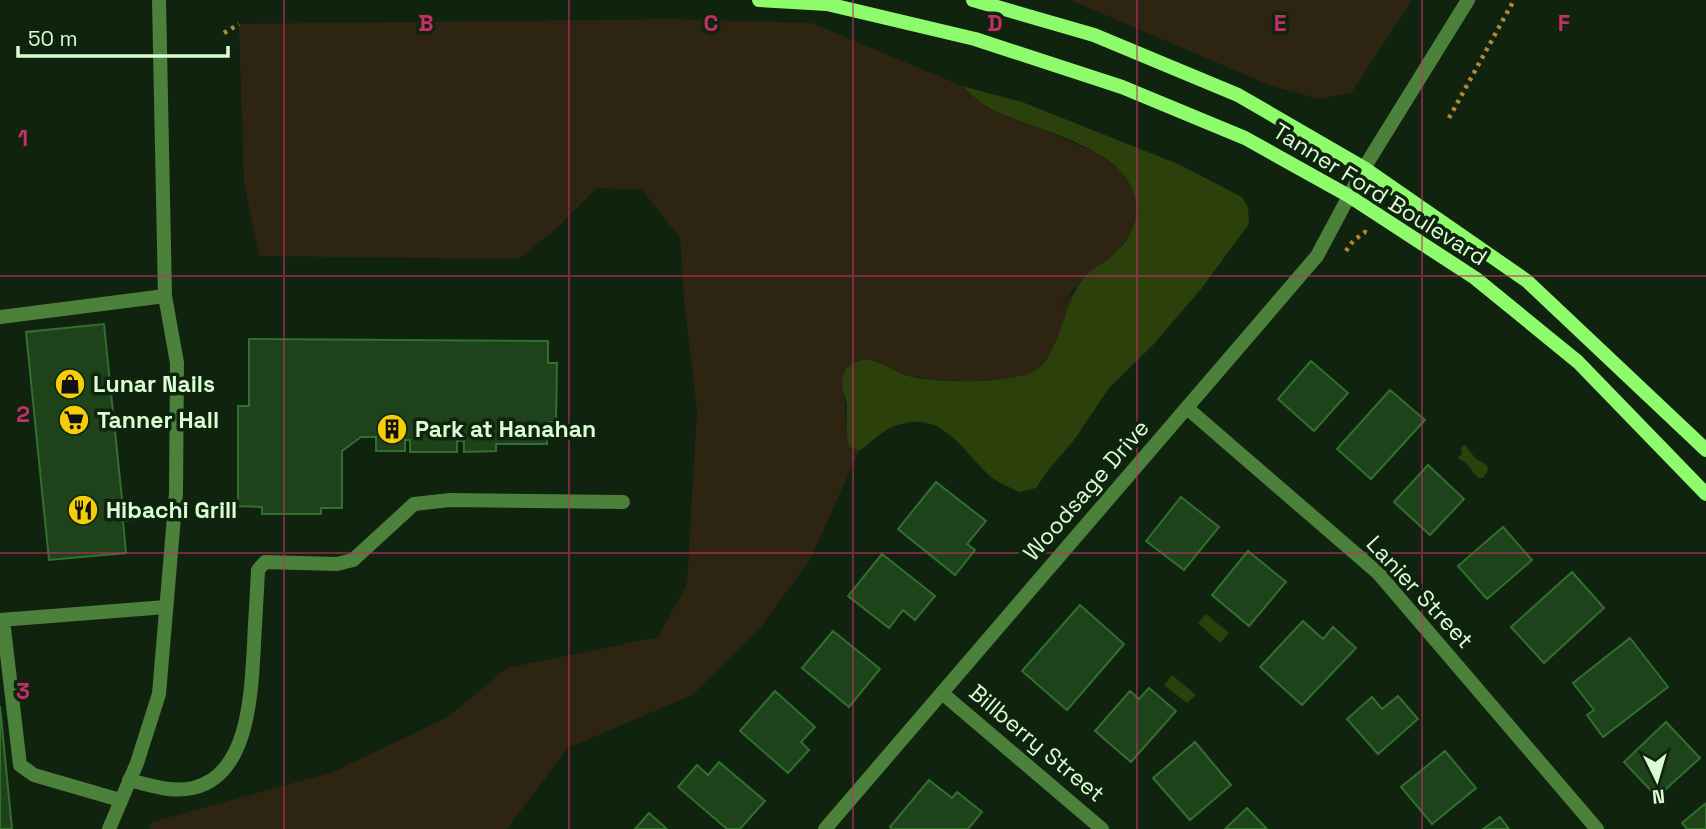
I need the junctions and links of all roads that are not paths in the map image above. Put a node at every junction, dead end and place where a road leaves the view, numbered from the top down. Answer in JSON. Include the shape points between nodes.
{"nodes":[{"id":1,"x":159,"y":0,"type":"edge"},
{"id":2,"x":759,"y":0,"type":"edge"},
{"id":3,"x":973,"y":0,"type":"edge"},
{"id":4,"x":1468,"y":0,"type":"edge"},
{"id":5,"x":1364,"y":168,"type":"junction"},
{"id":6,"x":1349,"y":196,"type":"junction"},
{"id":7,"x":166,"y":296,"type":"junction"},
{"id":8,"x":0,"y":317,"type":"edge"},
{"id":9,"x":1187,"y":408,"type":"junction"},
{"id":10,"x":1706,"y":450,"type":"edge"},
{"id":11,"x":1706,"y":494,"type":"edge"},
{"id":12,"x":624,"y":502,"type":"dead end"},
{"id":13,"x":166,"y":607,"type":"junction"},
{"id":14,"x":1,"y":620,"type":"edge"},
{"id":15,"x":942,"y":692,"type":"junction"},
{"id":16,"x":129,"y":780,"type":"junction"},
{"id":17,"x":120,"y":800,"type":"junction"},
{"id":18,"x":109,"y":829,"type":"edge"},
{"id":19,"x":825,"y":829,"type":"edge"},
{"id":20,"x":1102,"y":829,"type":"edge"},
{"id":21,"x":1597,"y":829,"type":"edge"}],
"edges":[{"from":1,"to":7,"type":"street"},
{"from":2,"to":6,"type":"street","name":"Tanner Ford Boulevard","via":[[827,4],[975,39],[1122,87],[1245,138]]},
{"from":3,"to":5,"type":"street","name":"Tanner Ford Boulevard","via":[[1094,35],[1238,95]]},
{"from":4,"to":5,"type":"street","name":"Woodsage Drive"},
{"from":5,"to":6,"type":"street","name":"Woodsage Drive"},
{"from":5,"to":10,"type":"street","name":"Tanner Ford Boulevard","via":[[1527,281]]},
{"from":6,"to":9,"type":"street","name":"Woodsage Drive","via":[[1317,256]]},
{"from":6,"to":11,"type":"street","name":"Tanner Ford Boulevard","via":[[1475,278],[1578,362]]},
{"from":7,"to":8,"type":"street"},
{"from":7,"to":13,"type":"street","via":[[177,363],[176,493]]},
{"from":9,"to":15,"type":"street","name":"Woodsage Drive"},
{"from":9,"to":21,"type":"street","name":"Lanier Street","via":[[1378,573]]},
{"from":12,"to":16,"type":"street","via":[[450,499],[414,504],[353,560],[337,564],[265,562],[258,570],[250,707],[234,755],[217,776],[192,788],[165,789]]},
{"from":13,"to":14,"type":"street"},
{"from":13,"to":16,"type":"street","via":[[159,694]]},
{"from":14,"to":17,"type":"street","via":[[20,765],[34,775]]},
{"from":15,"to":19,"type":"street","name":"Woodsage Drive"},
{"from":15,"to":20,"type":"street","name":"Billberry Street"},
{"from":16,"to":17,"type":"street"},
{"from":17,"to":18,"type":"street"}]}
